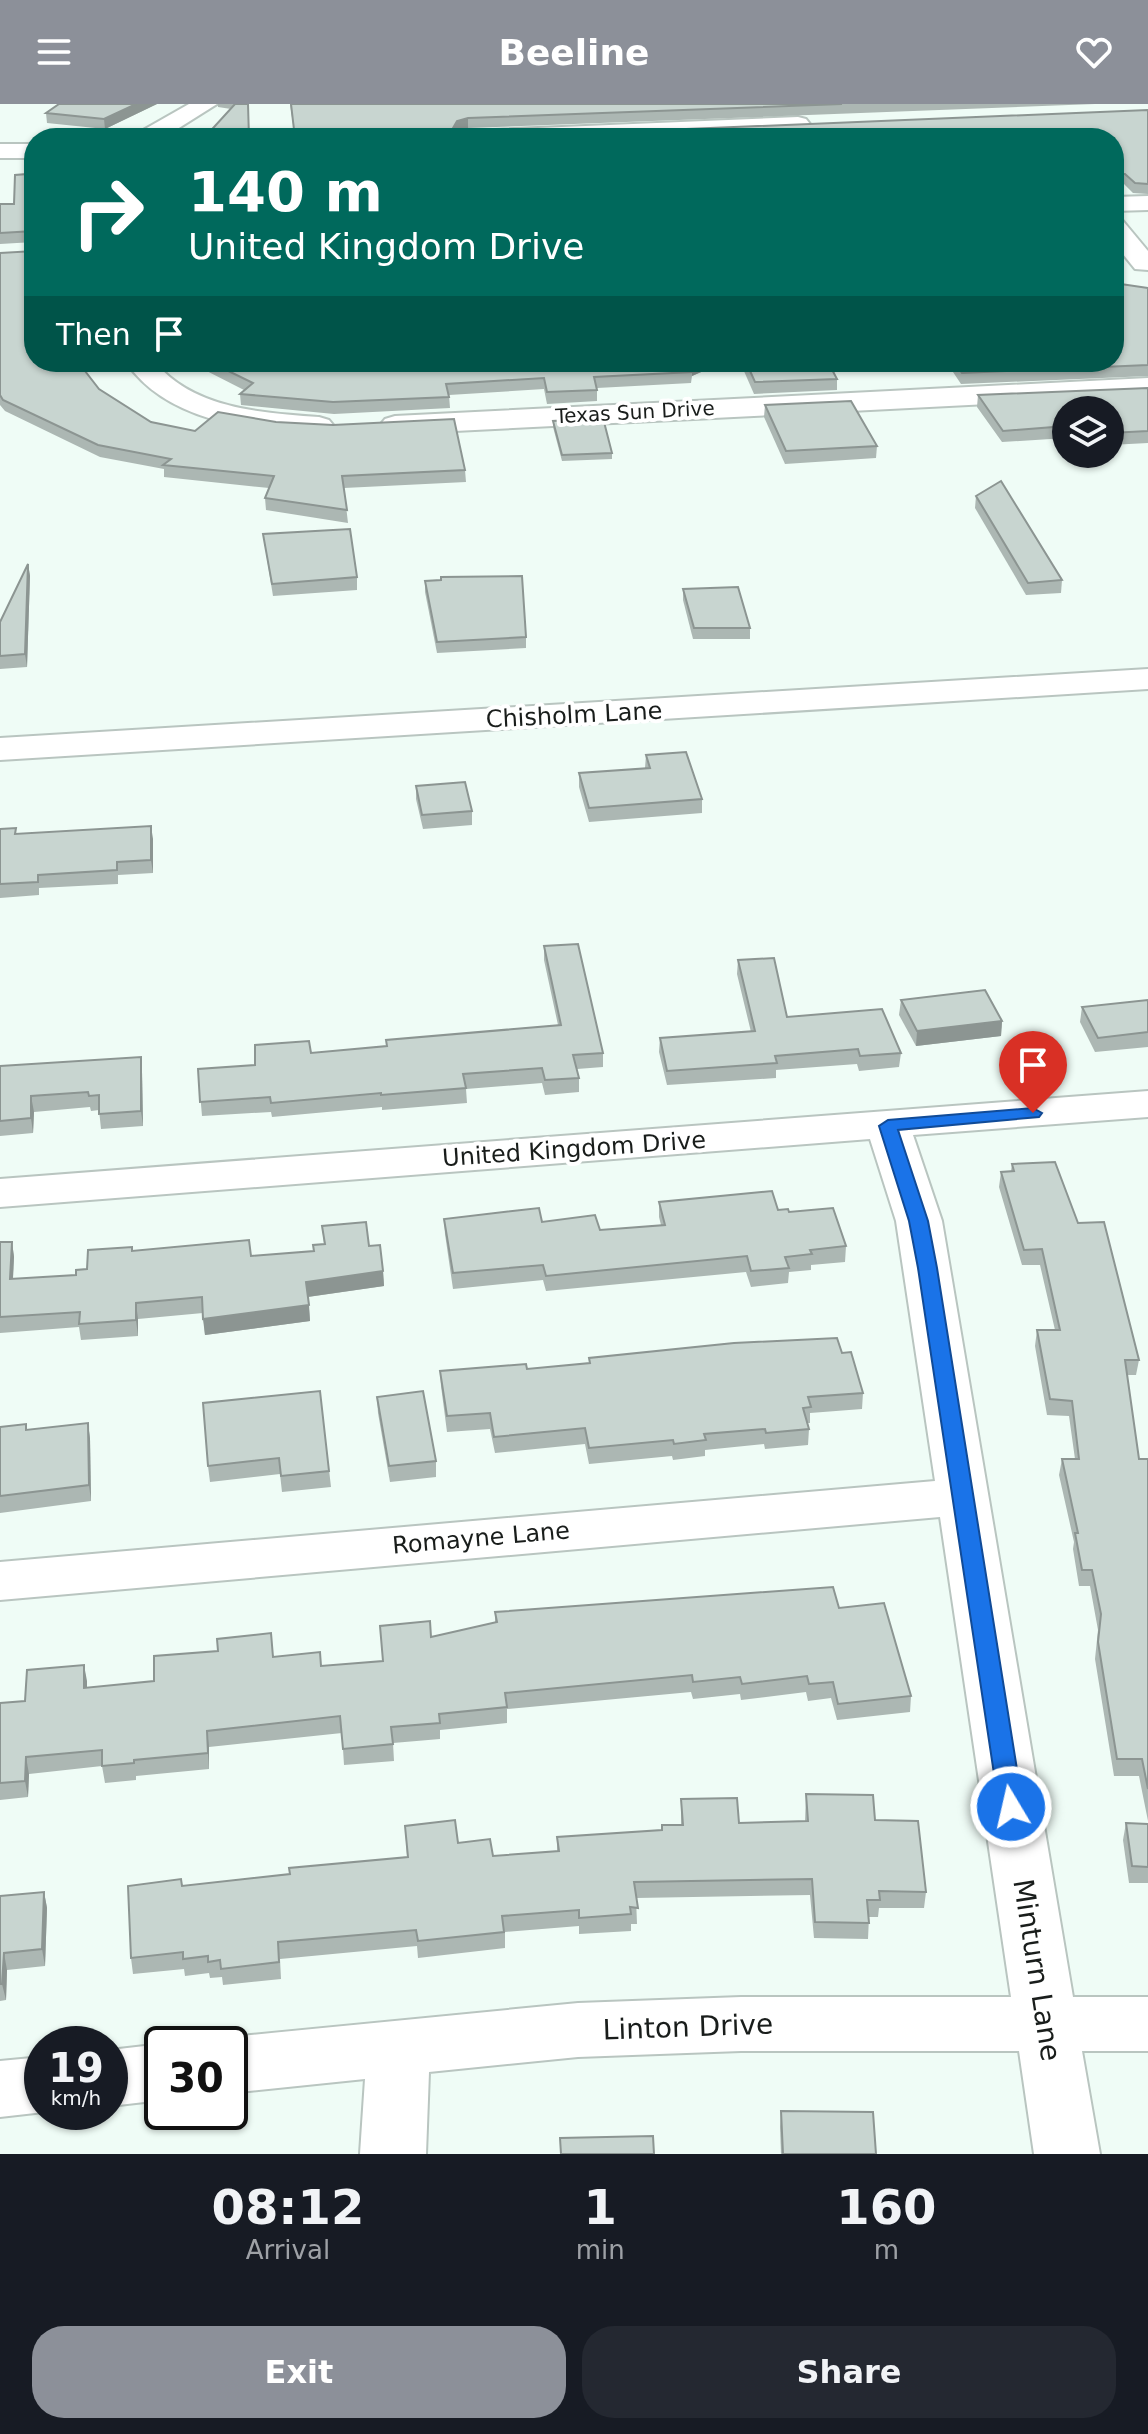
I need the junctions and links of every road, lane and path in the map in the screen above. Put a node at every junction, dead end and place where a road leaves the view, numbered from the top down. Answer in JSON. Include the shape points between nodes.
{"nodes":[{"id":1,"x":206,"y":104,"type":"edge"},
{"id":2,"x":820,"y":124,"type":"edge"},
{"id":3,"x":164,"y":128,"type":"edge"},
{"id":4,"x":719,"y":128,"type":"edge"},
{"id":5,"x":0,"y":151,"type":"edge"},
{"id":6,"x":24,"y":151,"type":"edge"},
{"id":7,"x":1148,"y":203,"type":"edge"},
{"id":8,"x":1124,"y":204,"type":"edge"},
{"id":9,"x":1124,"y":238,"type":"edge"},
{"id":10,"x":1144,"y":263,"type":"dead end"},
{"id":11,"x":145,"y":372,"type":"edge"},
{"id":12,"x":1148,"y":387,"type":"edge"},
{"id":13,"x":1148,"y":679,"type":"edge"},
{"id":14,"x":0,"y":749,"type":"edge"},
{"id":15,"x":1148,"y":1104,"type":"edge"},
{"id":16,"x":888,"y":1126,"type":"junction"},
{"id":17,"x":0,"y":1193,"type":"edge"},
{"id":18,"x":963,"y":1497,"type":"junction"},
{"id":19,"x":0,"y":1581,"type":"edge"},
{"id":20,"x":1045,"y":2023,"type":"junction"},
{"id":21,"x":1148,"y":2024,"type":"edge"},
{"id":22,"x":399,"y":2047,"type":"junction"},
{"id":23,"x":248,"y":2063,"type":"edge"},
{"id":24,"x":24,"y":2087,"type":"edge"},
{"id":25,"x":0,"y":2089,"type":"edge"},
{"id":26,"x":393,"y":2154,"type":"edge"},
{"id":27,"x":1067,"y":2154,"type":"edge"}],
"edges":[{"from":1,"to":3,"type":"street"},
{"from":2,"to":4,"type":"street"},
{"from":5,"to":6,"type":"street"},
{"from":7,"to":8,"type":"street"},
{"from":9,"to":10,"type":"street"},
{"from":11,"to":12,"type":"street","name":"Texas Sun Drive","via":[[196,404],[273,422],[353,426]]},
{"from":13,"to":14,"type":"street","name":"Chisholm Lane"},
{"from":15,"to":16,"type":"street","name":"United Kingdom Drive"},
{"from":16,"to":17,"type":"street","name":"United Kingdom Drive"},
{"from":16,"to":18,"type":"street","name":"Minturn Lane","via":[[919,1221]]},
{"from":18,"to":19,"type":"street","name":"Romayne Lane"},
{"from":18,"to":20,"type":"street","name":"Minturn Lane"},
{"from":20,"to":21,"type":"street","name":"Linton Drive"},
{"from":20,"to":22,"type":"street","name":"Linton Drive","via":[[578,2030]]},
{"from":20,"to":27,"type":"street","name":"Minturn Lane"},
{"from":22,"to":23,"type":"street","name":"Linton Drive"},
{"from":22,"to":26,"type":"street"},
{"from":24,"to":25,"type":"street"}]}
